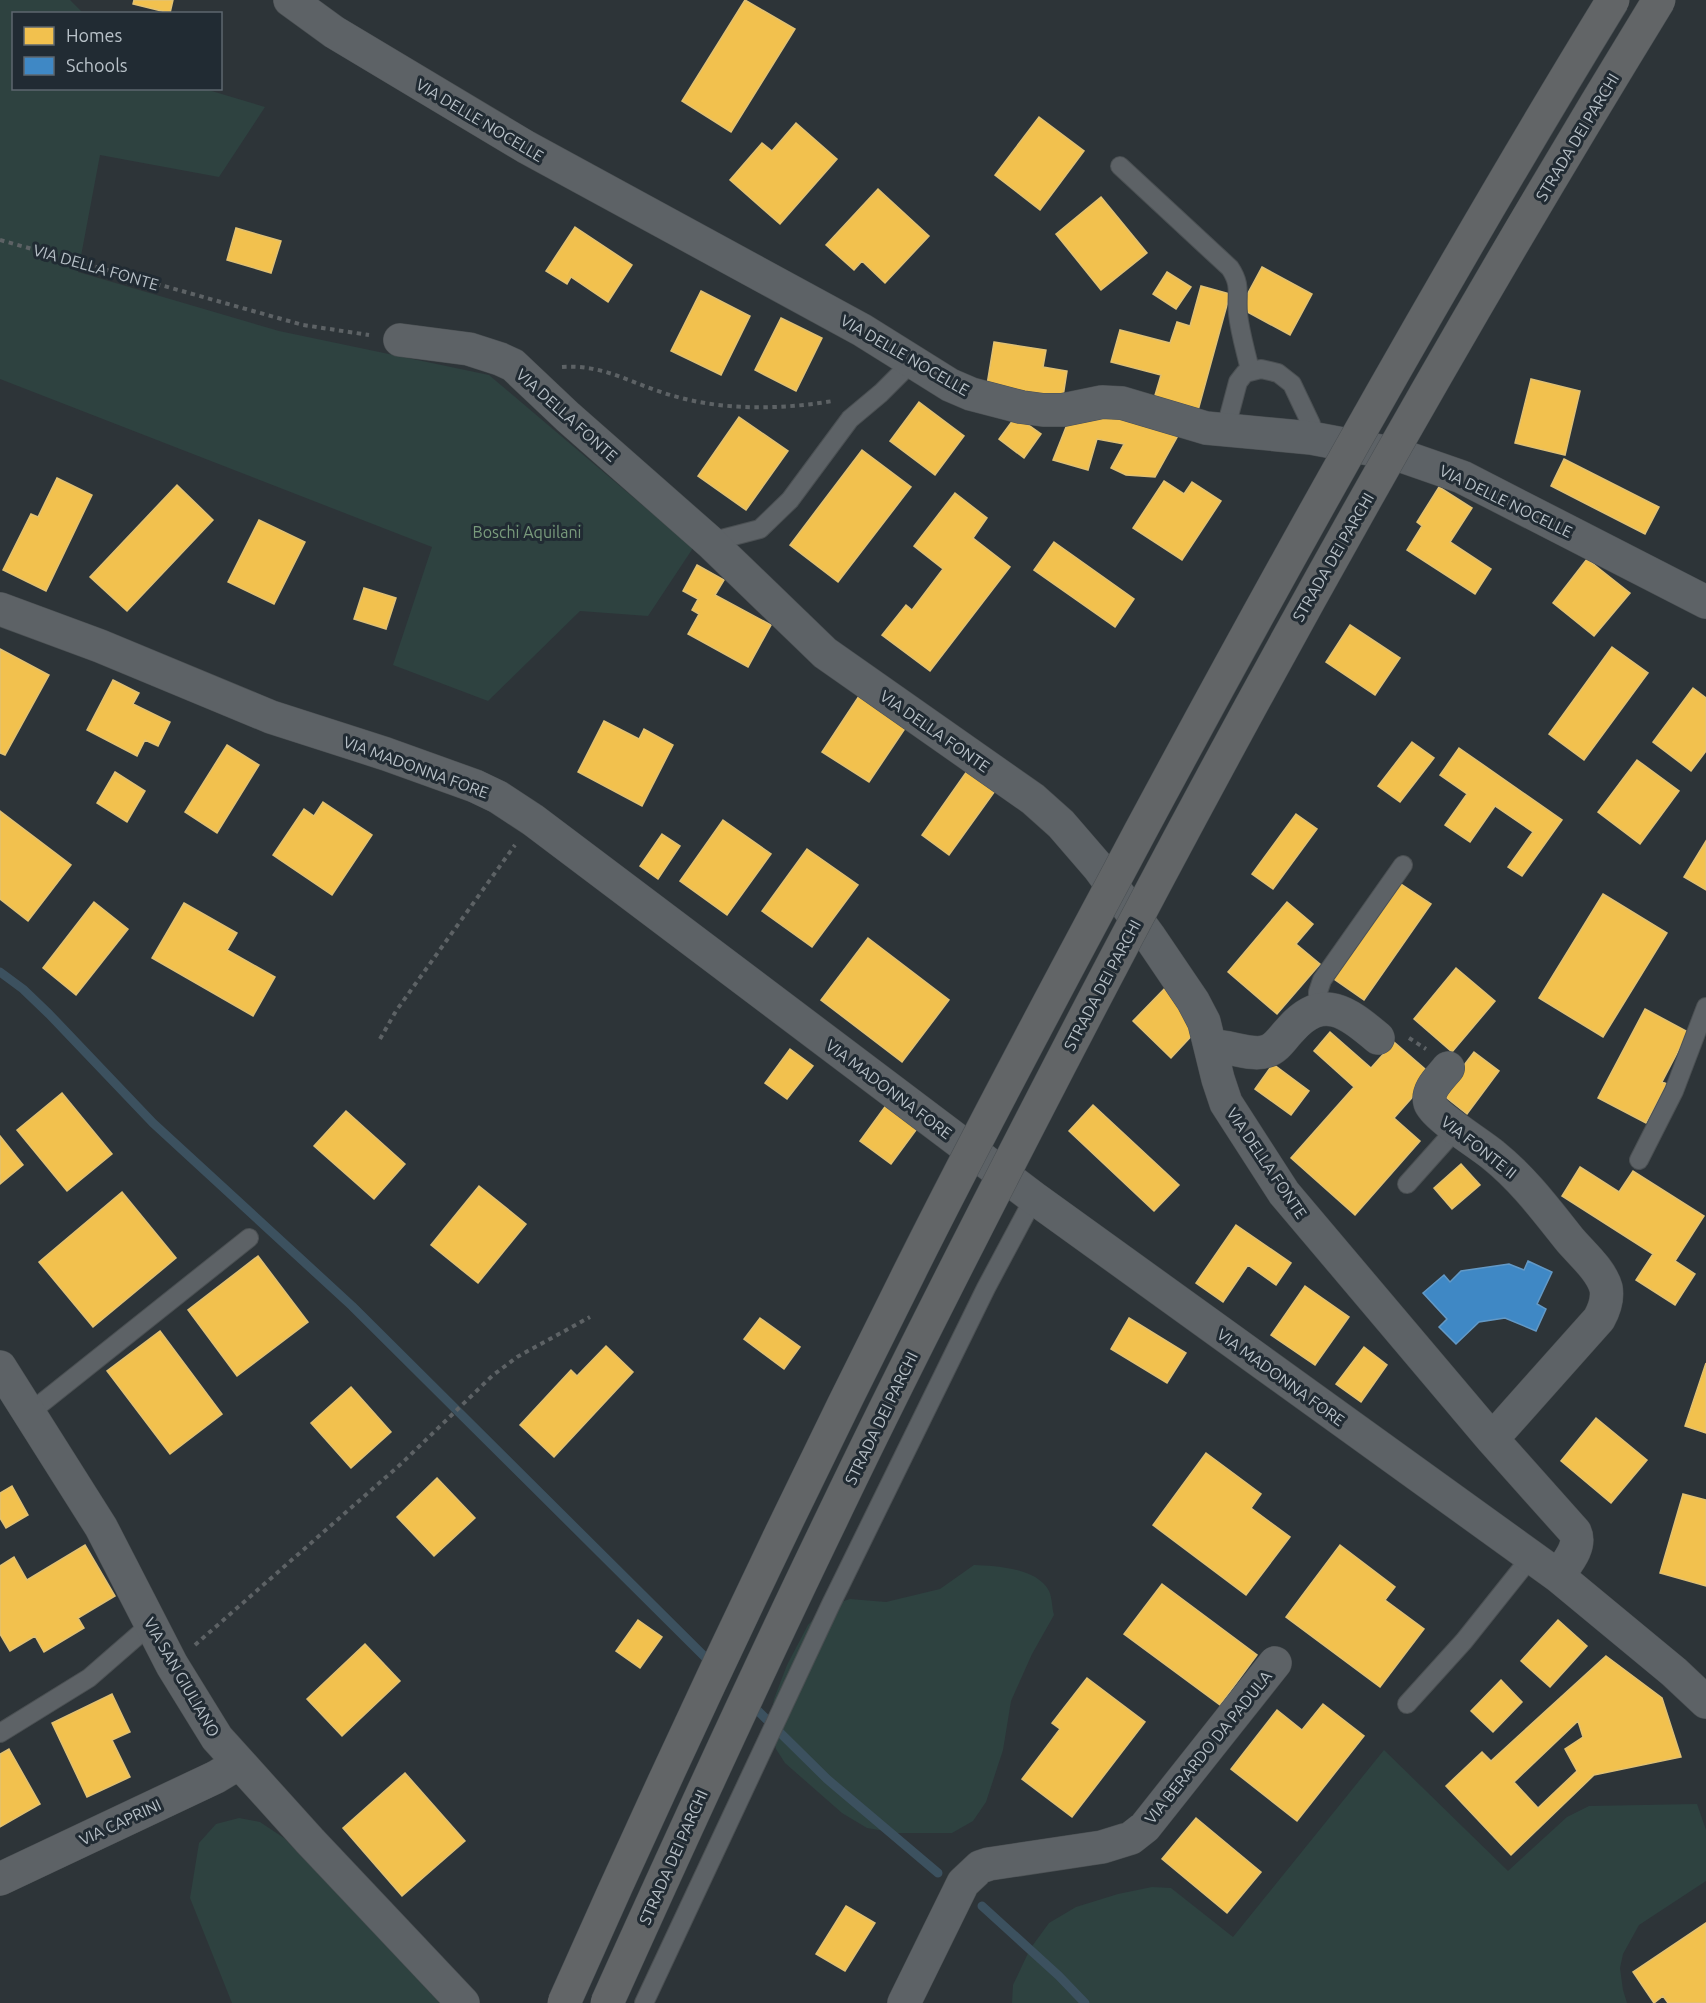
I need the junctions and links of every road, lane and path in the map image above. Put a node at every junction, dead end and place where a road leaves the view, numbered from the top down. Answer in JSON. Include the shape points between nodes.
{"nodes":[{"id":1,"x":290,"y":0,"type":"edge"},
{"id":2,"x":1613,"y":0,"type":"edge"},
{"id":3,"x":1659,"y":0,"type":"edge"},
{"id":4,"x":1120,"y":166,"type":"dead end"},
{"id":5,"x":0,"y":240,"type":"edge"},
{"id":6,"x":400,"y":340,"type":"joint"},
{"id":7,"x":913,"y":361,"type":"junction"},
{"id":8,"x":1250,"y":370,"type":"junction"},
{"id":9,"x":520,"y":373,"type":"junction"},
{"id":10,"x":836,"y":400,"type":"dead end"},
{"id":11,"x":1226,"y":431,"type":"junction"},
{"id":12,"x":1313,"y":439,"type":"junction"},
{"id":13,"x":710,"y":542,"type":"junction"},
{"id":14,"x":1706,"y":602,"type":"edge"},
{"id":15,"x":0,"y":609,"type":"edge"},
{"id":16,"x":533,"y":820,"type":"junction"},
{"id":17,"x":1403,"y":865,"type":"dead end"},
{"id":18,"x":1706,"y":1007,"type":"edge"},
{"id":19,"x":1318,"y":1010,"type":"junction"},
{"id":20,"x":1378,"y":1038,"type":"joint"},
{"id":21,"x":380,"y":1039,"type":"dead end"},
{"id":22,"x":1211,"y":1046,"type":"junction"},
{"id":23,"x":1448,"y":1068,"type":"joint"},
{"id":24,"x":1456,"y":1128,"type":"junction"},
{"id":25,"x":1639,"y":1160,"type":"dead end"},
{"id":26,"x":1407,"y":1184,"type":"dead end"},
{"id":27,"x":1034,"y":1198,"type":"junction"},
{"id":28,"x":249,"y":1238,"type":"dead end"},
{"id":29,"x":590,"y":1317,"type":"dead end"},
{"id":30,"x":0,"y":1367,"type":"edge"},
{"id":31,"x":28,"y":1414,"type":"junction"},
{"id":32,"x":1492,"y":1439,"type":"junction"},
{"id":33,"x":1531,"y":1557,"type":"junction"},
{"id":34,"x":1558,"y":1576,"type":"junction"},
{"id":35,"x":151,"y":1624,"type":"junction"},
{"id":36,"x":1275,"y":1663,"type":"dead end"},
{"id":37,"x":172,"y":1665,"type":"junction"},
{"id":38,"x":1704,"y":1696,"type":"edge"},
{"id":39,"x":1407,"y":1704,"type":"dead end"},
{"id":40,"x":0,"y":1733,"type":"edge"},
{"id":41,"x":238,"y":1763,"type":"junction"},
{"id":42,"x":0,"y":1879,"type":"edge"},
{"id":43,"x":463,"y":2003,"type":"edge"},
{"id":44,"x":564,"y":2003,"type":"edge"},
{"id":45,"x":607,"y":2003,"type":"edge"},
{"id":46,"x":644,"y":2003,"type":"edge"},
{"id":47,"x":904,"y":2003,"type":"edge"}],
"edges":[{"from":1,"to":7,"type":"street","name":"VIA DELLE NOCELLE","via":[[334,32],[526,147]]},
{"from":2,"to":44,"type":"highway","bridge":true,"via":[[1387,382],[1061,980],[801,1492]]},
{"from":3,"to":45,"type":"highway","name":"STRADA DEI PARCHI","bridge":true,"via":[[1283,644],[1108,971],[834,1513]]},
{"from":4,"to":8,"type":"lane","via":[[1235,275],[1238,315]]},
{"from":5,"to":6,"type":"path","name":"VIA DELLA FONTE","via":[[303,325]]},
{"from":6,"to":9,"type":"street","name":"VIA DELLA FONTE","via":[[469,350],[500,359]]},
{"from":7,"to":11,"type":"street","name":"VIA DELLE NOCELLE","via":[[960,390],[1021,407],[1054,410],[1102,402],[1122,403]]},
{"from":7,"to":13,"type":"lane","via":[[850,419],[790,500],[760,529]]},
{"from":8,"to":11,"type":"lane","via":[[1238,382]]},
{"from":8,"to":12,"type":"lane","via":[[1273,371],[1292,384],[1311,424]]},
{"from":9,"to":10,"type":"path","via":[[566,367],[608,371],[665,393],[711,404],[801,406]]},
{"from":9,"to":13,"type":"street","name":"VIA DELLA FONTE"},
{"from":11,"to":12,"type":"street","name":"VIA DELLE NOCELLE"},
{"from":12,"to":14,"type":"street","name":"VIA DELLE NOCELLE","via":[[1396,454],[1448,471]]},
{"from":13,"to":22,"type":"street","name":"VIA DELLA FONTE","via":[[841,666],[1047,810],[1099,868],[1165,958],[1202,1017]]},
{"from":15,"to":16,"type":"street","name":"VIA MADONNA FORE","via":[[91,642],[271,717],[475,786]]},
{"from":16,"to":21,"type":"path"},
{"from":16,"to":27,"type":"street","name":"VIA MADONNA FORE"},
{"from":17,"to":19,"type":"lane","via":[[1322,980]]},
{"from":18,"to":25,"type":"lane","via":[[1674,1091]]},
{"from":19,"to":20,"type":"street","via":[[1344,1013]]},
{"from":19,"to":22,"type":"street","via":[[1303,1017],[1275,1047],[1265,1052]]},
{"from":20,"to":23,"type":"path","via":[[1401,1034]]},
{"from":22,"to":32,"type":"street","name":"VIA DELLA FONTE","via":[[1226,1103],[1284,1193]]},
{"from":23,"to":24,"type":"street","name":"VIA FONTE II","via":[[1429,1098],[1436,1113]]},
{"from":24,"to":26,"type":"lane"},
{"from":24,"to":32,"type":"street","name":"VIA FONTE II","via":[[1527,1185],[1606,1288],[1606,1304],[1599,1319]]},
{"from":27,"to":33,"type":"street","name":"VIA MADONNA FORE"},
{"from":27,"to":46,"type":"lane","via":[[836,1593]]},
{"from":28,"to":31,"type":"lane"},
{"from":29,"to":37,"type":"path","via":[[505,1365],[372,1491]]},
{"from":30,"to":31,"type":"street","name":"VIA SAN GIULIANO"},
{"from":31,"to":35,"type":"street","name":"VIA SAN GIULIANO","via":[[101,1527]]},
{"from":32,"to":34,"type":"street","name":"VIA DELLA FONTE","via":[[1576,1534],[1574,1550]]},
{"from":33,"to":34,"type":"street","name":"VIA MADONNA FORE"},
{"from":33,"to":39,"type":"lane"},
{"from":34,"to":38,"type":"street","name":"VIA MADONNA FORE"},
{"from":35,"to":37,"type":"street","name":"VIA SAN GIULIANO"},
{"from":35,"to":40,"type":"lane","via":[[89,1678]]},
{"from":36,"to":47,"type":"street","name":"VIA BERARDO DA PADULA","via":[[1145,1827],[1131,1838],[1102,1847],[988,1864],[972,1873],[963,1883]]},
{"from":37,"to":41,"type":"street","name":"VIA SAN GIULIANO","via":[[207,1724]]},
{"from":41,"to":42,"type":"street","name":"VIA CAPRINI"},
{"from":41,"to":43,"type":"street","name":"VIA SAN GIULIANO"}]}
